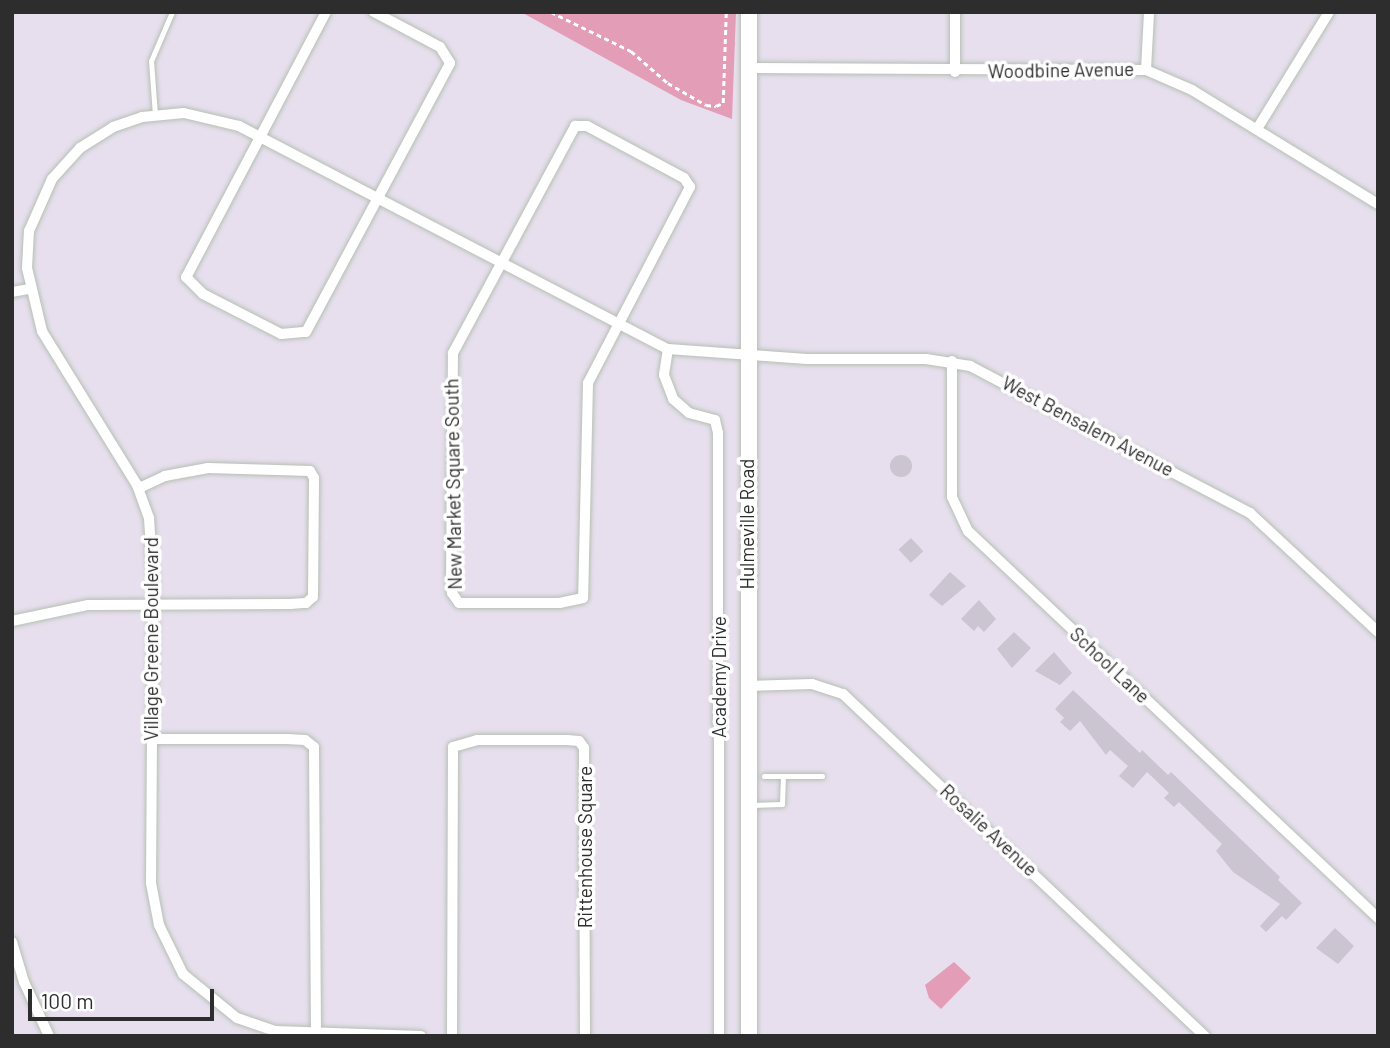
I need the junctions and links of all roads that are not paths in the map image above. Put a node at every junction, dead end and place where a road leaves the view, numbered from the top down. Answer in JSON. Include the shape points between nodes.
{"nodes":[{"id":1,"x":172,"y":12,"type":"edge"},
{"id":2,"x":326,"y":12,"type":"edge"},
{"id":3,"x":374,"y":12,"type":"edge"},
{"id":4,"x":749,"y":12,"type":"edge"},
{"id":5,"x":955,"y":12,"type":"edge"},
{"id":6,"x":1149,"y":12,"type":"edge"},
{"id":7,"x":1329,"y":12,"type":"edge"},
{"id":8,"x":749,"y":68,"type":"junction"},
{"id":9,"x":1146,"y":69,"type":"junction"},
{"id":10,"x":955,"y":72,"type":"junction"},
{"id":11,"x":155,"y":115,"type":"junction"},
{"id":12,"x":1257,"y":130,"type":"junction"},
{"id":13,"x":259,"y":135,"type":"junction"},
{"id":14,"x":378,"y":200,"type":"junction"},
{"id":15,"x":1378,"y":204,"type":"edge"},
{"id":16,"x":498,"y":263,"type":"junction"},
{"id":17,"x":29,"y":289,"type":"junction"},
{"id":18,"x":12,"y":292,"type":"edge"},
{"id":19,"x":617,"y":326,"type":"junction"},
{"id":20,"x":668,"y":349,"type":"junction"},
{"id":21,"x":746,"y":357,"type":"junction"},
{"id":22,"x":952,"y":361,"type":"junction"},
{"id":23,"x":139,"y":488,"type":"junction"},
{"id":24,"x":153,"y":604,"type":"junction"},
{"id":25,"x":12,"y":621,"type":"edge"},
{"id":26,"x":1378,"y":632,"type":"edge"},
{"id":27,"x":747,"y":685,"type":"junction"},
{"id":28,"x":152,"y":738,"type":"junction"},
{"id":29,"x":764,"y":776,"type":"dead end"},
{"id":30,"x":783,"y":776,"type":"junction"},
{"id":31,"x":822,"y":776,"type":"dead end"},
{"id":32,"x":748,"y":805,"type":"junction"},
{"id":33,"x":1378,"y":918,"type":"edge"},
{"id":34,"x":12,"y":942,"type":"edge"},
{"id":35,"x":316,"y":1034,"type":"edge"},
{"id":36,"x":50,"y":1036,"type":"edge"},
{"id":37,"x":421,"y":1036,"type":"edge"},
{"id":38,"x":452,"y":1036,"type":"edge"},
{"id":39,"x":586,"y":1036,"type":"edge"},
{"id":40,"x":719,"y":1036,"type":"edge"},
{"id":41,"x":749,"y":1036,"type":"edge"},
{"id":42,"x":1205,"y":1036,"type":"edge"}],
"edges":[{"from":1,"to":11,"type":"lane","via":[[151,61]]},
{"from":2,"to":13,"type":"street"},
{"from":3,"to":14,"type":"street","via":[[440,47],[450,57]]},
{"from":4,"to":8,"type":"main road","name":"Hulmeville Road"},
{"from":5,"to":10,"type":"street"},
{"from":6,"to":9,"type":"street"},
{"from":7,"to":12,"type":"street"},
{"from":8,"to":10,"type":"street","name":"Woodbine Avenue"},
{"from":8,"to":21,"type":"main road","name":"Hulmeville Road"},
{"from":9,"to":10,"type":"street","name":"Woodbine Avenue"},
{"from":9,"to":12,"type":"street","name":"Woodbine Avenue"},
{"from":11,"to":13,"type":"street","name":"Village Greene Boulevard","via":[[208,116]]},
{"from":11,"to":17,"type":"street","name":"Village Greene Boulevard","via":[[96,136],[52,179],[29,231]]},
{"from":12,"to":15,"type":"street","name":"Woodbine Avenue"},
{"from":13,"to":14,"type":"street","name":"Village Greene Boulevard"},
{"from":13,"to":14,"type":"street","via":[[187,273],[187,281],[203,293],[281,334],[306,332]]},
{"from":14,"to":16,"type":"street","name":"Village Greene Boulevard"},
{"from":16,"to":19,"type":"street","name":"Village Greene Boulevard"},
{"from":16,"to":19,"type":"street","via":[[570,131],[587,126],[684,178],[690,187]]},
{"from":16,"to":19,"type":"street","name":"New Market Square South","via":[[457,340],[452,367],[450,579],[459,603],[560,603],[583,598],[586,398],[593,371]]},
{"from":17,"to":18,"type":"street"},
{"from":17,"to":23,"type":"street","name":"Village Greene Boulevard","via":[[54,353]]},
{"from":19,"to":20,"type":"street","name":"Village Greene Boulevard"},
{"from":20,"to":21,"type":"street","name":"Village Greene Boulevard"},
{"from":20,"to":40,"type":"street","name":"Academy Drive","via":[[664,375],[673,399],[689,413],[715,420],[718,433]]},
{"from":21,"to":22,"type":"street","name":"West Bensalem Avenue"},
{"from":21,"to":27,"type":"main road","name":"Hulmeville Road"},
{"from":22,"to":26,"type":"street","name":"West Bensalem Avenue","via":[[988,373],[1250,513]]},
{"from":22,"to":33,"type":"street","name":"School Lane","via":[[952,497],[968,531]]},
{"from":23,"to":24,"type":"street","name":"Village Greene Boulevard","via":[[149,518]]},
{"from":23,"to":24,"type":"street","via":[[165,476],[208,468],[300,470],[314,478],[316,586],[311,600]]},
{"from":24,"to":25,"type":"street","via":[[88,604]]},
{"from":24,"to":28,"type":"street","name":"Village Greene Boulevard"},
{"from":27,"to":32,"type":"main road","name":"Hulmeville Road"},
{"from":27,"to":42,"type":"street","name":"Rosalie Avenue","via":[[812,684],[843,694]]},
{"from":28,"to":35,"type":"street","name":"Village Greene Boulevard","via":[[151,883],[159,925],[176,964],[200,992],[237,1018],[275,1031]]},
{"from":28,"to":35,"type":"street","via":[[305,740],[314,747]]},
{"from":29,"to":30,"type":"lane"},
{"from":30,"to":31,"type":"lane"},
{"from":30,"to":32,"type":"lane","via":[[782,804]]},
{"from":32,"to":41,"type":"main road","name":"Hulmeville Road"},
{"from":34,"to":36,"type":"street","via":[[24,982]]},
{"from":35,"to":37,"type":"street","name":"Village Greene Boulevard"},
{"from":38,"to":39,"type":"street","name":"Rittenhouse Square","via":[[453,747],[477,740],[567,740],[579,741],[584,748]]}]}
